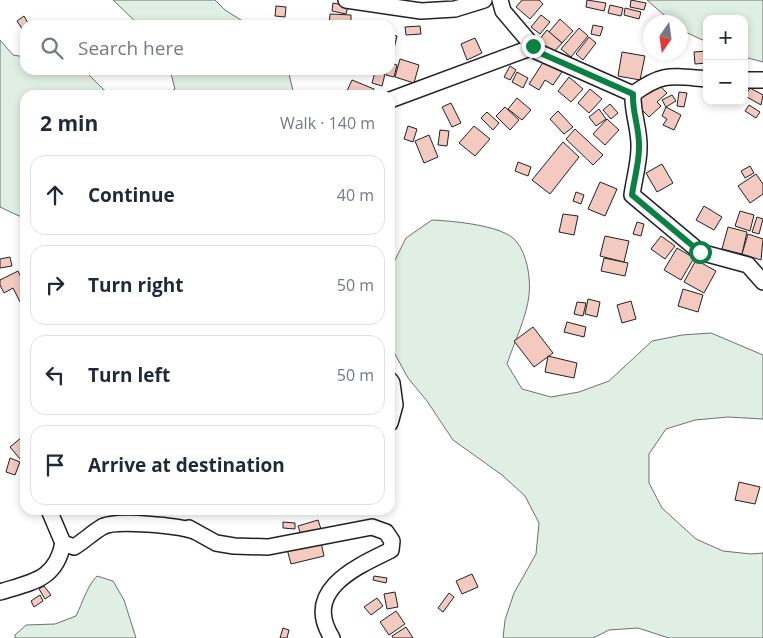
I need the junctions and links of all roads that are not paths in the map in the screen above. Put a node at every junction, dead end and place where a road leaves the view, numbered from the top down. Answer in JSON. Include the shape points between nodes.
{"nodes":[{"id":1,"x":346,"y":0,"type":"edge"},
{"id":2,"x":484,"y":0,"type":"edge"},
{"id":3,"x":500,"y":0,"type":"edge"},
{"id":4,"x":533,"y":46,"type":"junction"},
{"id":5,"x":703,"y":79,"type":"edge"},
{"id":6,"x":748,"y":80,"type":"edge"},
{"id":7,"x":763,"y":80,"type":"edge"},
{"id":8,"x":633,"y":94,"type":"junction"},
{"id":9,"x":395,"y":98,"type":"edge"},
{"id":10,"x":763,"y":282,"type":"edge"},
{"id":11,"x":51,"y":515,"type":"edge"},
{"id":12,"x":63,"y":543,"type":"junction"},
{"id":13,"x":0,"y":592,"type":"edge"},
{"id":14,"x":332,"y":638,"type":"edge"}],
"edges":[{"from":1,"to":2,"type":"street","via":[[421,10],[455,9]]},
{"from":3,"to":4,"type":"street","via":[[503,11]]},
{"from":4,"to":8,"type":"street","via":[[538,52]]},
{"from":4,"to":9,"type":"street"},
{"from":5,"to":8,"type":"street","via":[[668,76],[652,81]]},
{"from":6,"to":7,"type":"street"},
{"from":8,"to":10,"type":"street","via":[[632,107],[640,148],[632,195],[700,252],[748,265]]},
{"from":11,"to":12,"type":"street"},
{"from":12,"to":13,"type":"street","via":[[61,556],[51,572],[34,582]]},
{"from":12,"to":14,"type":"street","via":[[74,547],[104,526],[133,524],[178,526],[216,543],[234,546],[268,547],[372,527],[386,532],[392,541],[391,550],[345,574],[327,593],[324,614]]}]}
